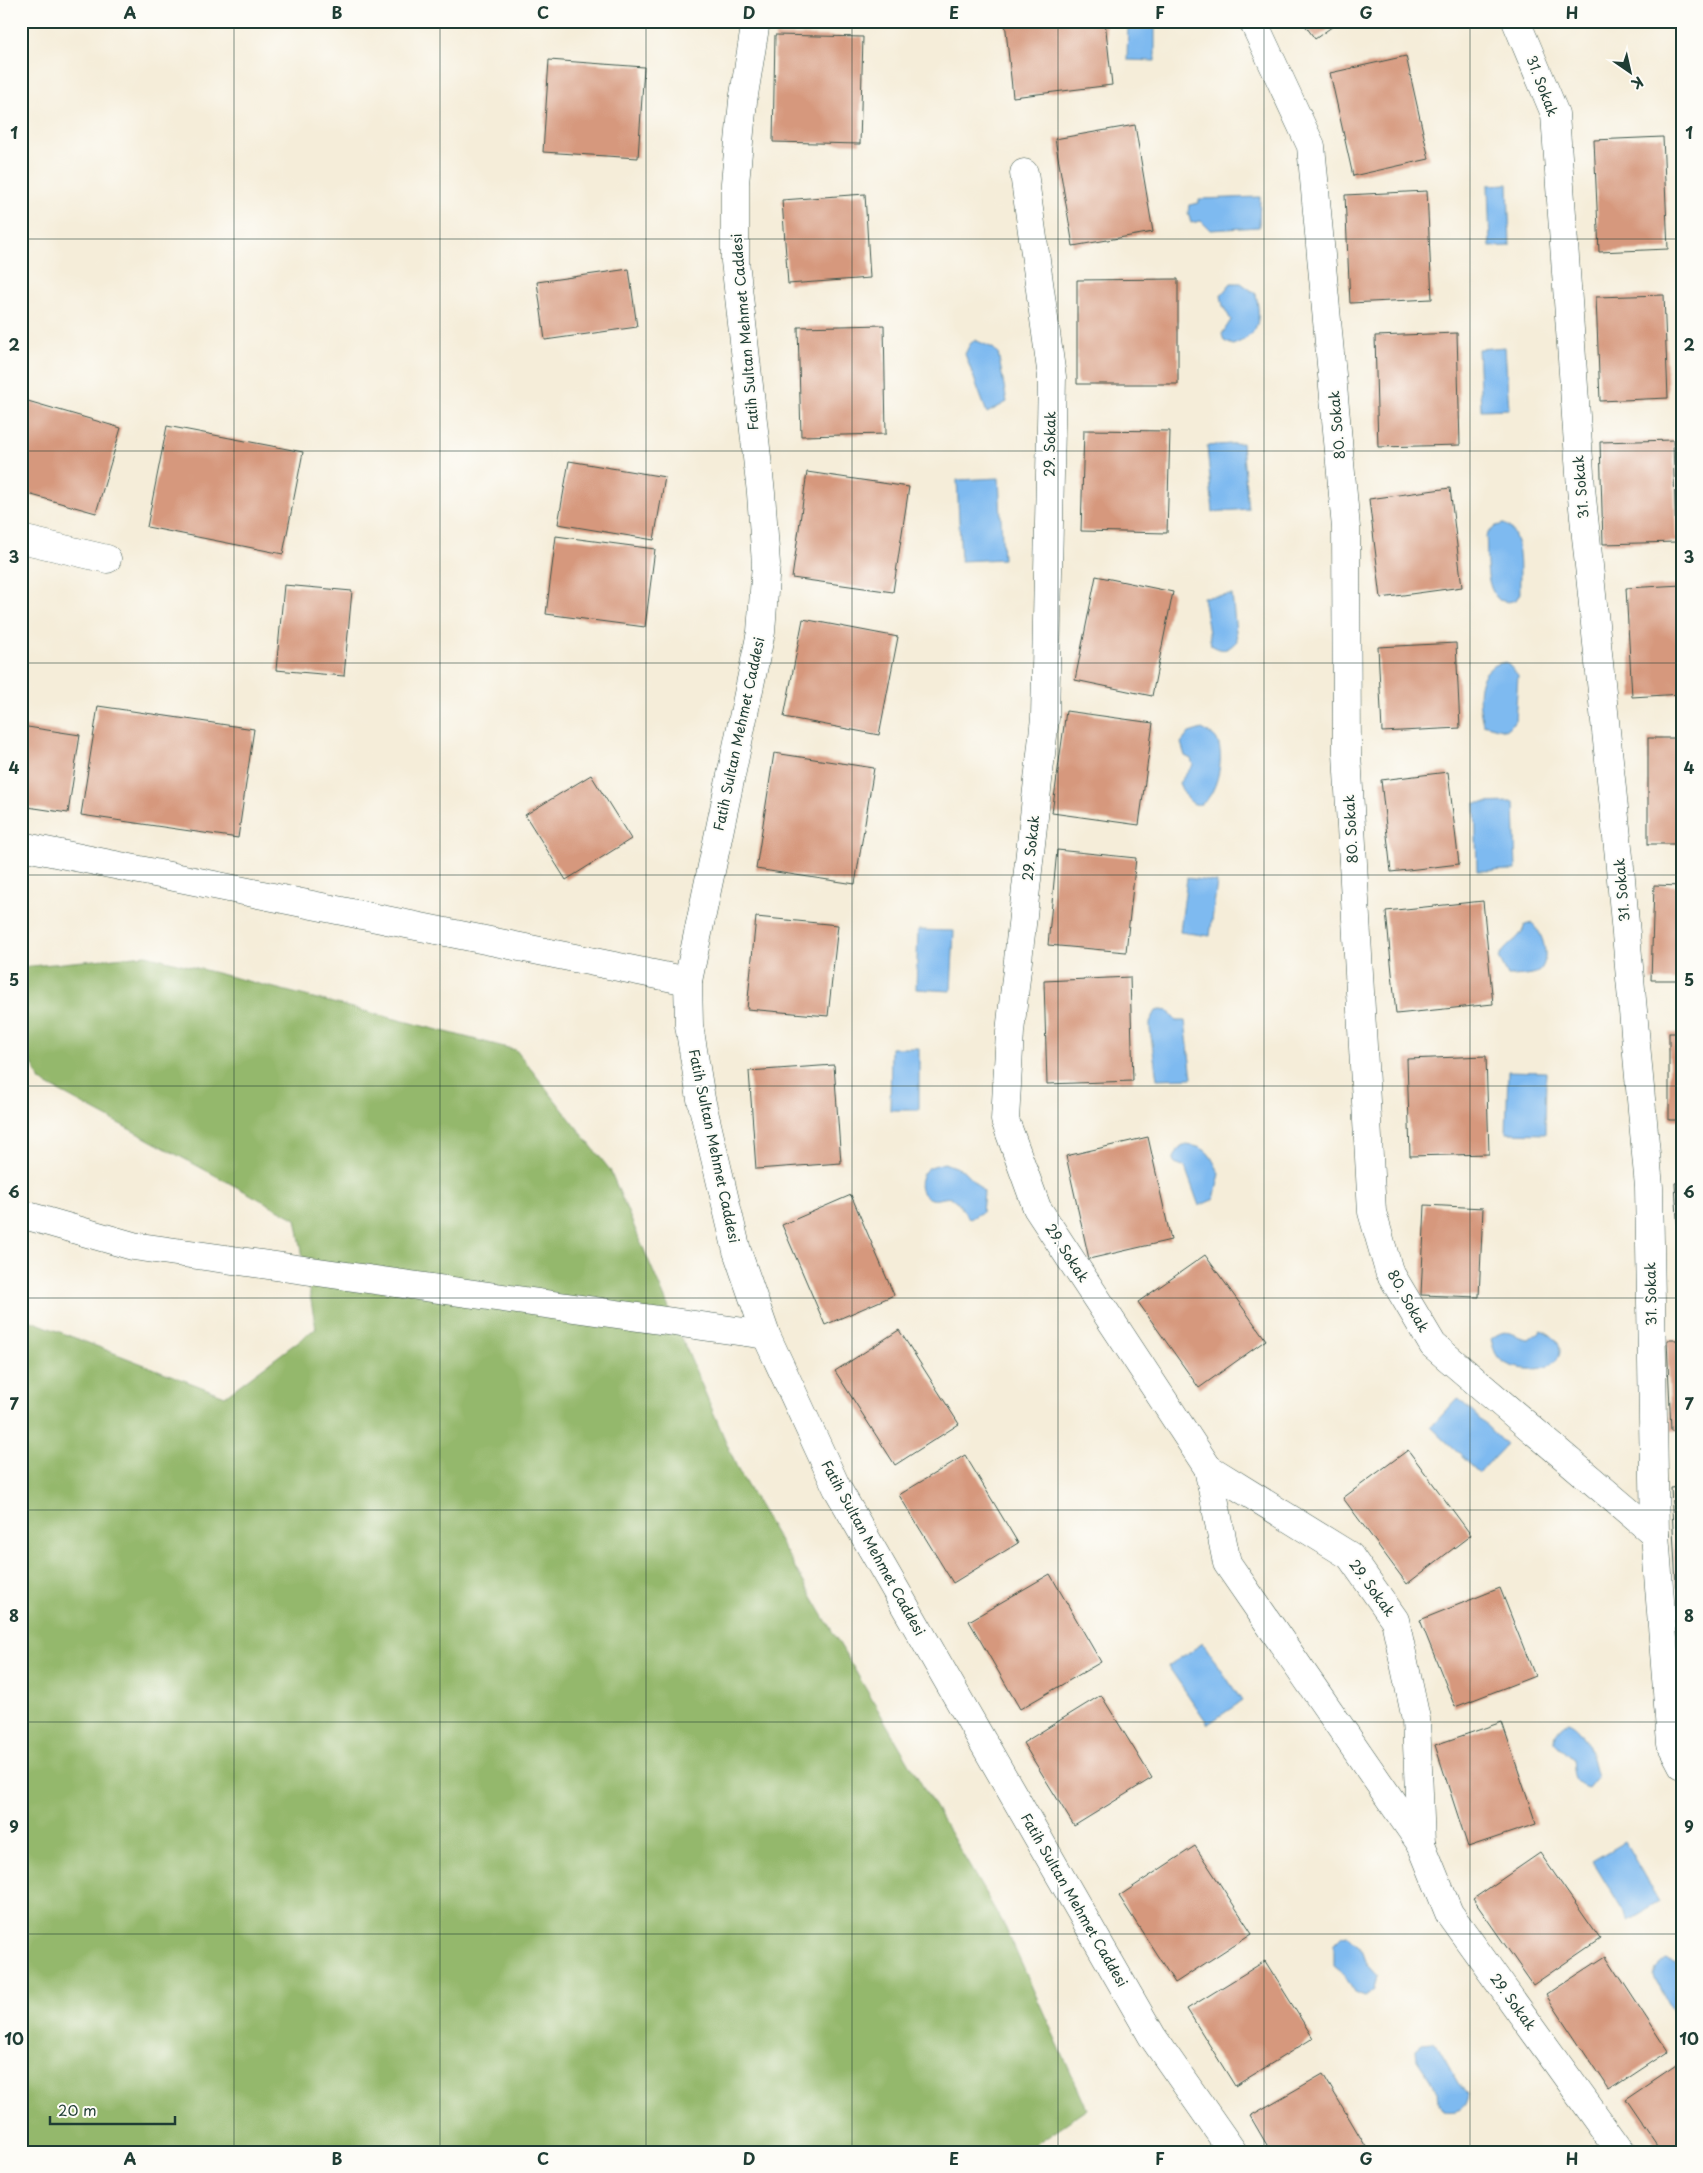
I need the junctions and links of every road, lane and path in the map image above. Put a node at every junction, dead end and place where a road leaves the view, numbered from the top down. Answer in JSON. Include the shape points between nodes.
{"nodes":[{"id":1,"x":756,"y":21,"type":"edge"},
{"id":2,"x":1253,"y":21,"type":"edge"},
{"id":3,"x":1516,"y":21,"type":"edge"},
{"id":4,"x":1024,"y":173,"type":"dead end"},
{"id":5,"x":21,"y":539,"type":"edge"},
{"id":6,"x":107,"y":560,"type":"dead end"},
{"id":7,"x":21,"y":846,"type":"edge"},
{"id":8,"x":688,"y":981,"type":"junction"},
{"id":9,"x":21,"y":1214,"type":"edge"},
{"id":10,"x":766,"y":1334,"type":"junction"},
{"id":11,"x":1208,"y":1468,"type":"junction"},
{"id":12,"x":1655,"y":1534,"type":"junction"},
{"id":13,"x":1682,"y":1765,"type":"edge"},
{"id":14,"x":1421,"y":1844,"type":"junction"},
{"id":15,"x":1233,"y":2152,"type":"edge"},
{"id":16,"x":1621,"y":2152,"type":"edge"}],
"edges":[{"from":1,"to":8,"type":"street","name":"Fatih Sultan Mehmet Caddesi","via":[[734,182],[735,261],[766,564],[761,632]]},
{"from":2,"to":12,"type":"street","name":"80. Sokak","via":[[1311,146],[1346,528],[1347,753],[1372,1212],[1389,1270],[1432,1345]]},
{"from":3,"to":12,"type":"street","name":"31. Sokak","via":[[1555,114],[1580,488],[1619,857],[1648,1187]]},
{"from":4,"to":11,"type":"street","name":"29. Sokak","via":[[1052,377],[1045,718],[1010,1032],[1005,1120],[1037,1208]]},
{"from":5,"to":6,"type":"street"},
{"from":7,"to":8,"type":"street"},
{"from":8,"to":10,"type":"street","name":"Fatih Sultan Mehmet Caddesi","via":[[689,1025],[701,1099],[737,1251]]},
{"from":9,"to":10,"type":"street","via":[[133,1246]]},
{"from":10,"to":15,"type":"street","name":"Fatih Sultan Mehmet Caddesi","via":[[837,1488],[1152,2036]]},
{"from":11,"to":14,"type":"street","name":"29. Sokak","via":[[1227,1563]]},
{"from":11,"to":14,"type":"street","name":"29. Sokak","via":[[1350,1556],[1395,1620],[1416,1719]]},
{"from":12,"to":13,"type":"street","name":"31. Sokak","via":[[1671,1744]]},
{"from":14,"to":16,"type":"street","name":"29. Sokak","via":[[1449,1913]]}]}
